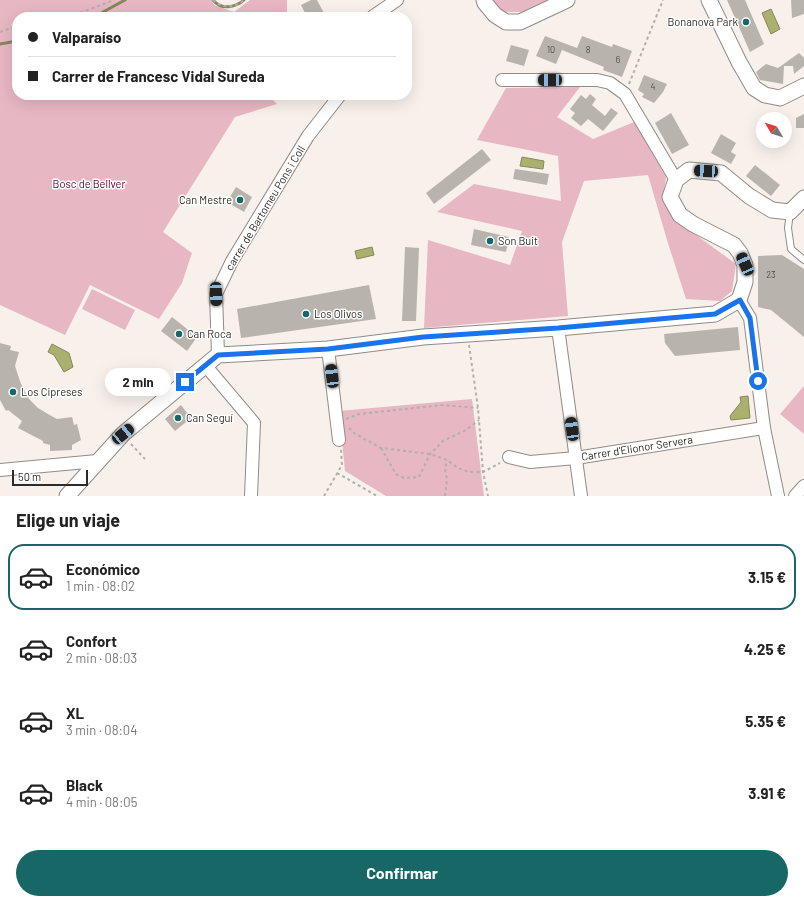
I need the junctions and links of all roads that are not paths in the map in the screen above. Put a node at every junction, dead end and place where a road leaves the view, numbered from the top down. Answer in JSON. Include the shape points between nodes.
{"nodes":[{"id":1,"x":397,"y":0,"type":"edge"},
{"id":2,"x":484,"y":0,"type":"edge"},
{"id":3,"x":567,"y":0,"type":"edge"},
{"id":4,"x":708,"y":0,"type":"edge"},
{"id":5,"x":379,"y":12,"type":"edge"},
{"id":6,"x":502,"y":80,"type":"dead end"},
{"id":7,"x":804,"y":86,"type":"edge"},
{"id":8,"x":336,"y":100,"type":"edge"},
{"id":9,"x":676,"y":180,"type":"junction"},
{"id":10,"x":804,"y":198,"type":"edge"},
{"id":11,"x":790,"y":212,"type":"junction"},
{"id":12,"x":804,"y":260,"type":"edge"},
{"id":13,"x":740,"y":300,"type":"junction"},
{"id":14,"x":558,"y":328,"type":"junction"},
{"id":15,"x":328,"y":349,"type":"junction"},
{"id":16,"x":218,"y":355,"type":"junction"},
{"id":17,"x":205,"y":365,"type":"junction"},
{"id":18,"x":764,"y":428,"type":"junction"},
{"id":19,"x":339,"y":440,"type":"road end"},
{"id":20,"x":509,"y":458,"type":"road end"},
{"id":21,"x":576,"y":458,"type":"junction"},
{"id":22,"x":97,"y":461,"type":"junction"},
{"id":23,"x":0,"y":470,"type":"edge"},
{"id":24,"x":804,"y":486,"type":"edge"},
{"id":25,"x":78,"y":489,"type":"edge"},
{"id":26,"x":67,"y":496,"type":"edge"},
{"id":27,"x":251,"y":496,"type":"edge"},
{"id":28,"x":581,"y":496,"type":"edge"},
{"id":29,"x":778,"y":496,"type":"edge"},
{"id":30,"x":795,"y":496,"type":"edge"}],
"edges":[{"from":1,"to":5,"type":"street"},
{"from":2,"to":3,"type":"street","via":[[494,15],[506,22],[520,22]]},
{"from":4,"to":7,"type":"street","via":[[754,88],[765,95],[780,98]]},
{"from":6,"to":9,"type":"street","via":[[597,80],[610,83],[625,94]]},
{"from":8,"to":16,"type":"street","name":"carrer de Bartomeu Pons i Coll","via":[[308,136],[228,268],[216,294]]},
{"from":9,"to":11,"type":"street","via":[[689,170],[720,173],[772,210]]},
{"from":9,"to":13,"type":"street","via":[[670,198],[680,215],[734,245],[740,253],[745,264],[745,282]]},
{"from":10,"to":11,"type":"street"},
{"from":11,"to":12,"type":"lane","via":[[788,228],[791,249]]},
{"from":13,"to":14,"type":"street","via":[[715,314]]},
{"from":13,"to":18,"type":"street","via":[[750,318]]},
{"from":14,"to":15,"type":"street","via":[[423,337]]},
{"from":14,"to":21,"type":"street"},
{"from":15,"to":16,"type":"street"},
{"from":15,"to":19,"type":"street","via":[[339,419]]},
{"from":16,"to":17,"type":"street"},
{"from":17,"to":22,"type":"street","via":[[123,434]]},
{"from":17,"to":27,"type":"street","via":[[254,422]]},
{"from":18,"to":21,"type":"street","name":"Carrer d'Elionor Servera"},
{"from":18,"to":29,"type":"street"},
{"from":20,"to":21,"type":"street","name":"Carrer d'Elionor Servera","via":[[530,462]]},
{"from":21,"to":28,"type":"street"},
{"from":22,"to":23,"type":"street"},
{"from":22,"to":25,"type":"street"},
{"from":24,"to":30,"type":"street"},
{"from":25,"to":26,"type":"street"}]}
